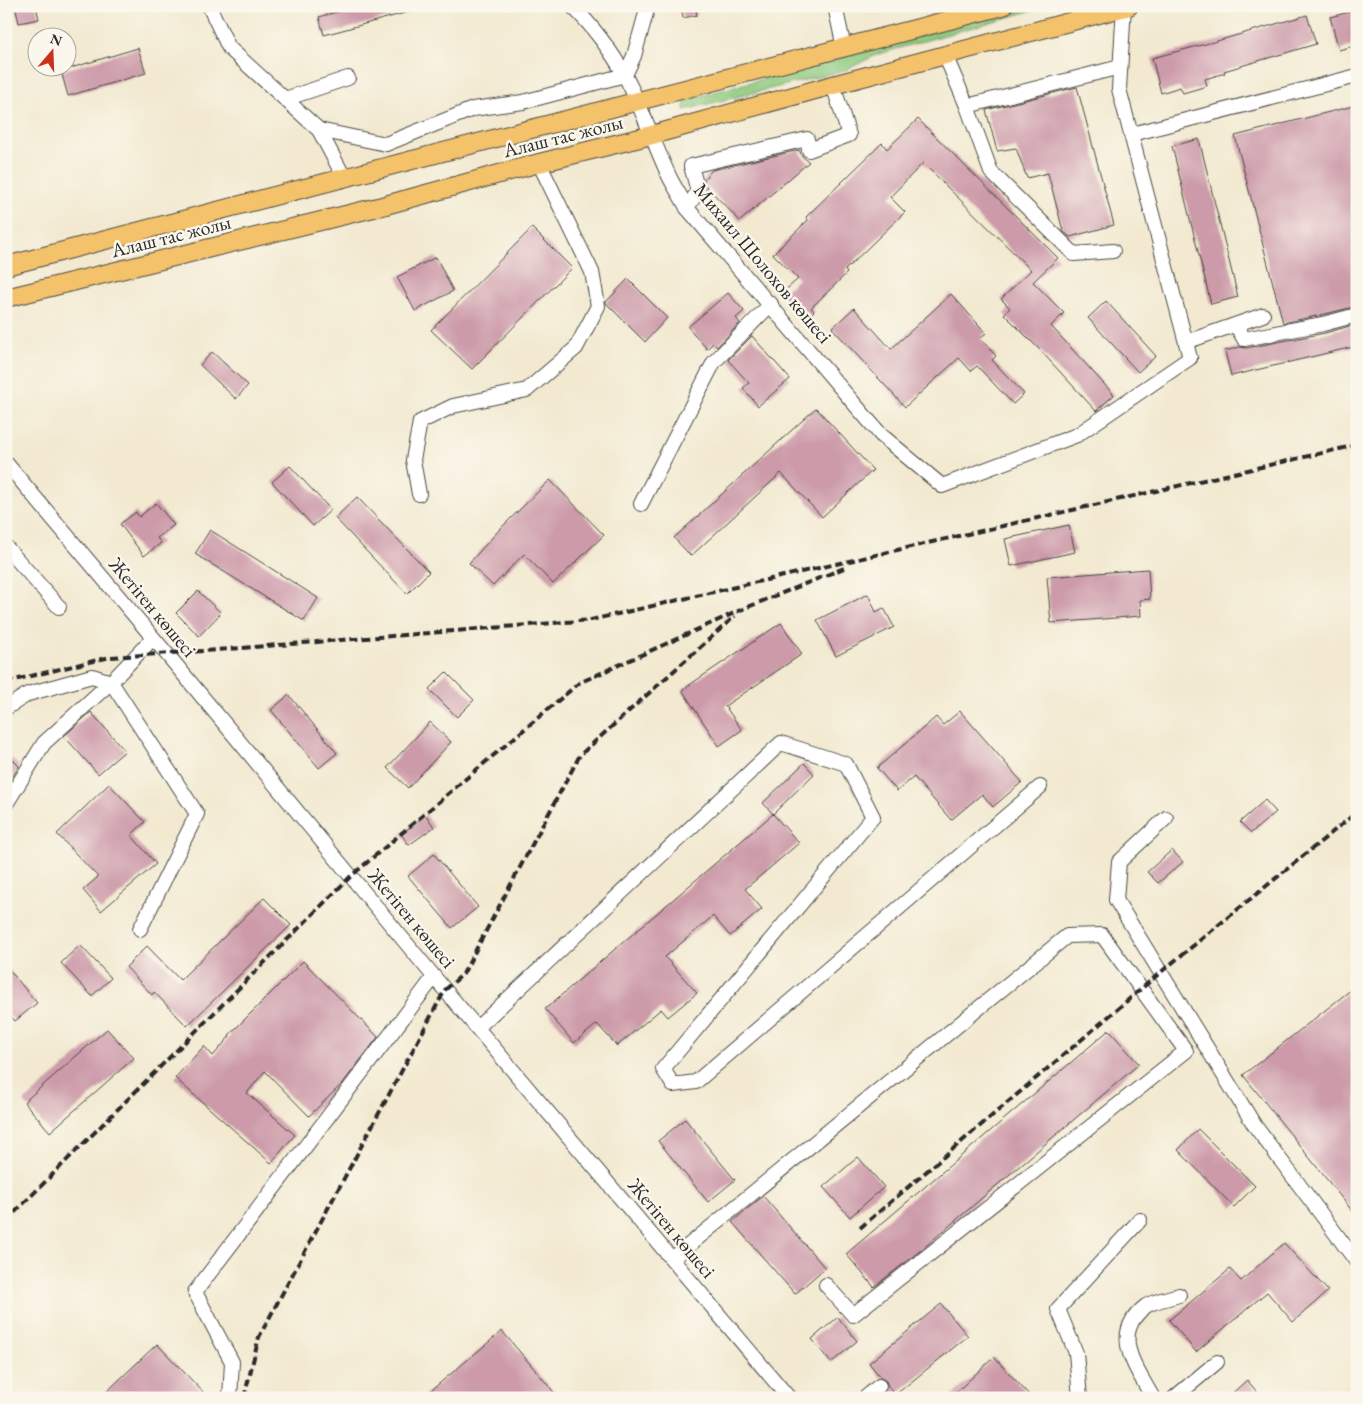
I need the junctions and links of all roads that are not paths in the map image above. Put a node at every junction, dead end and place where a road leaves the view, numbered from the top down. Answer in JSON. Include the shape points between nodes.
{"nodes":[{"id":1,"x":572,"y":6,"type":"edge"},
{"id":2,"x":648,"y":6,"type":"edge"},
{"id":3,"x":835,"y":6,"type":"edge"},
{"id":4,"x":1003,"y":6,"type":"edge"},
{"id":5,"x":1126,"y":7,"type":"edge"},
{"id":6,"x":214,"y":9,"type":"edge"},
{"id":7,"x":844,"y":48,"type":"junction"},
{"id":8,"x":945,"y":55,"type":"junction"},
{"id":9,"x":1120,"y":67,"type":"junction"},
{"id":10,"x":625,"y":75,"type":"junction"},
{"id":11,"x":1357,"y":76,"type":"edge"},
{"id":12,"x":348,"y":78,"type":"dead end"},
{"id":13,"x":833,"y":85,"type":"junction"},
{"id":14,"x":285,"y":99,"type":"junction"},
{"id":15,"x":638,"y":102,"type":"junction"},
{"id":16,"x":966,"y":106,"type":"junction"},
{"id":17,"x":318,"y":130,"type":"junction"},
{"id":18,"x":1132,"y":134,"type":"junction"},
{"id":19,"x":652,"y":135,"type":"junction"},
{"id":20,"x":538,"y":163,"type":"junction"},
{"id":21,"x":345,"y":179,"type":"junction"},
{"id":22,"x":687,"y":208,"type":"junction"},
{"id":23,"x":1113,"y":251,"type":"dead end"},
{"id":24,"x":6,"y":266,"type":"edge"},
{"id":25,"x":6,"y":298,"type":"edge"},
{"id":26,"x":771,"y":304,"type":"junction"},
{"id":27,"x":1357,"y":315,"type":"edge"},
{"id":28,"x":1263,"y":316,"type":"dead end"},
{"id":29,"x":1236,"y":325,"type":"junction"},
{"id":30,"x":1186,"y":342,"type":"junction"},
{"id":31,"x":6,"y":463,"type":"edge"},
{"id":32,"x":419,"y":494,"type":"dead end"},
{"id":33,"x":641,"y":504,"type":"dead end"},
{"id":34,"x":6,"y":546,"type":"edge"},
{"id":35,"x":59,"y":607,"type":"dead end"},
{"id":36,"x":153,"y":638,"type":"junction"},
{"id":37,"x":111,"y":682,"type":"junction"},
{"id":38,"x":6,"y":708,"type":"edge"},
{"id":39,"x":1040,"y":787,"type":"dead end"},
{"id":40,"x":6,"y":804,"type":"edge"},
{"id":41,"x":1166,"y":818,"type":"dead end"},
{"id":42,"x":140,"y":929,"type":"dead end"},
{"id":43,"x":434,"y":976,"type":"junction"},
{"id":44,"x":477,"y":1028,"type":"junction"},
{"id":45,"x":1140,"y":1220,"type":"dead end"},
{"id":46,"x":672,"y":1259,"type":"junction"},
{"id":47,"x":1357,"y":1262,"type":"edge"},
{"id":48,"x":826,"y":1285,"type":"dead end"},
{"id":49,"x":1179,"y":1295,"type":"dead end"},
{"id":50,"x":1217,"y":1362,"type":"dead end"},
{"id":51,"x":879,"y":1386,"type":"dead end"},
{"id":52,"x":230,"y":1398,"type":"edge"},
{"id":53,"x":789,"y":1398,"type":"edge"},
{"id":54,"x":865,"y":1398,"type":"edge"},
{"id":55,"x":1080,"y":1398,"type":"edge"},
{"id":56,"x":1154,"y":1398,"type":"edge"},
{"id":57,"x":1174,"y":1398,"type":"edge"}],
"edges":[{"from":1,"to":10,"type":"street","name":"Михаил Шолохов көшесі"},
{"from":2,"to":10,"type":"street","via":[[634,56]]},
{"from":3,"to":7,"type":"street"},
{"from":4,"to":7,"type":"main road","name":"Алаш тас жолы"},
{"from":5,"to":8,"type":"main road","name":"Алаш тас жолы"},
{"from":5,"to":9,"type":"street"},
{"from":6,"to":14,"type":"street","via":[[229,48]]},
{"from":7,"to":15,"type":"main road","name":"Алаш тас жолы"},
{"from":8,"to":13,"type":"main road","name":"Алаш тас жолы"},
{"from":8,"to":16,"type":"street"},
{"from":9,"to":16,"type":"street"},
{"from":9,"to":18,"type":"street","via":[[1119,89]]},
{"from":10,"to":15,"type":"street","name":"Михаил Шолохов көшесі"},
{"from":10,"to":17,"type":"street","via":[[523,102],[474,109],[386,144]]},
{"from":11,"to":18,"type":"street"},
{"from":12,"to":14,"type":"street"},
{"from":13,"to":19,"type":"main road","name":"Алаш тас жолы"},
{"from":13,"to":22,"type":"street","via":[[849,135],[809,150],[807,139],[691,166],[698,191]]},
{"from":14,"to":17,"type":"street"},
{"from":15,"to":19,"type":"street","name":"Михаил Шолохов көшесі"},
{"from":15,"to":21,"type":"main road","name":"Алаш тас жолы"},
{"from":16,"to":23,"type":"street","via":[[991,172],[1074,254]]},
{"from":17,"to":21,"type":"street"},
{"from":18,"to":30,"type":"street"},
{"from":19,"to":20,"type":"main road","name":"Алаш тас жолы"},
{"from":19,"to":22,"type":"street","name":"Михаил Шолохов көшесі","via":[[670,179]]},
{"from":20,"to":25,"type":"main road","name":"Алаш тас жолы","via":[[382,206]]},
{"from":20,"to":32,"type":"street","via":[[592,272],[598,306],[576,348],[527,390],[452,406],[420,422],[413,460]]},
{"from":21,"to":24,"type":"main road","name":"Алаш тас жолы"},
{"from":22,"to":26,"type":"street","name":"Михаил Шолохов көшесі"},
{"from":26,"to":30,"type":"street","name":"Михаил Шолохов көшесі","via":[[881,435],[942,486],[1078,436],[1190,358]]},
{"from":26,"to":33,"type":"street","via":[[714,362]]},
{"from":27,"to":29,"type":"street","via":[[1244,339]]},
{"from":28,"to":29,"type":"street"},
{"from":29,"to":30,"type":"street"},
{"from":31,"to":36,"type":"street","name":"Жетіген көшесі"},
{"from":34,"to":35,"type":"street"},
{"from":36,"to":37,"type":"street"},
{"from":36,"to":43,"type":"street","name":"Жетіген көшесі"},
{"from":37,"to":38,"type":"street","via":[[92,676],[28,694]]},
{"from":37,"to":40,"type":"street","via":[[44,742]]},
{"from":37,"to":42,"type":"street","via":[[197,814]]},
{"from":39,"to":44,"type":"street","via":[[696,1082],[673,1085],[663,1069],[873,818],[846,764],[781,743]]},
{"from":41,"to":47,"type":"street","via":[[1119,862],[1116,900],[1254,1126]]},
{"from":43,"to":44,"type":"street","name":"Жетіген көшесі"},
{"from":43,"to":52,"type":"street","via":[[195,1292],[232,1362]]},
{"from":44,"to":46,"type":"street","name":"Жетіген көшесі"},
{"from":45,"to":55,"type":"street","via":[[1058,1309],[1076,1353]]},
{"from":46,"to":48,"type":"street","via":[[1067,936],[1102,935],[1186,1051],[853,1315]]},
{"from":46,"to":53,"type":"street","name":"Жетіген көшесі"},
{"from":49,"to":56,"type":"street","via":[[1147,1305],[1132,1321],[1126,1339],[1130,1357]]},
{"from":50,"to":57,"type":"street"},
{"from":51,"to":54,"type":"street"}]}
